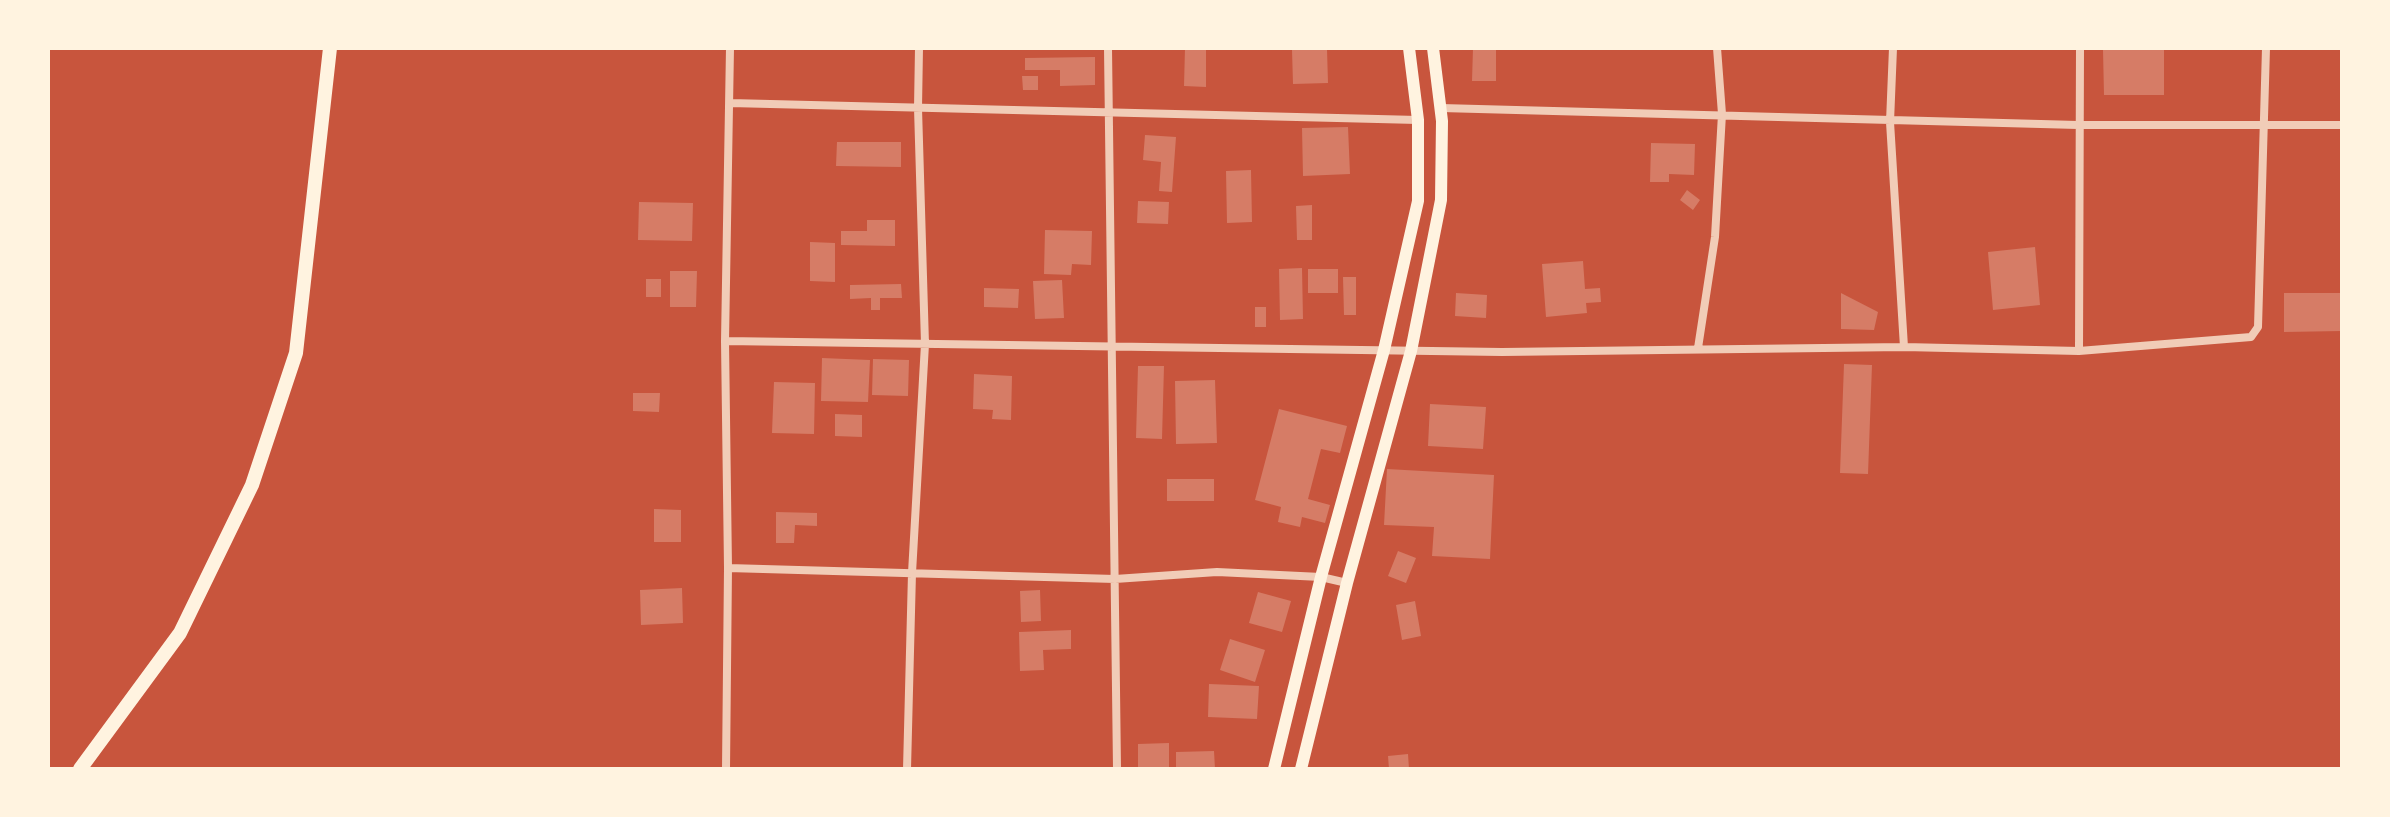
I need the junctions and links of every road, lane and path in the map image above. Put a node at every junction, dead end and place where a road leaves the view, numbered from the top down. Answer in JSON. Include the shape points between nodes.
{"nodes":[{"id":1,"x":330,"y":48,"type":"edge"},
{"id":2,"x":730,"y":48,"type":"edge"},
{"id":3,"x":919,"y":48,"type":"edge"},
{"id":4,"x":1108,"y":48,"type":"edge"},
{"id":5,"x":1409,"y":48,"type":"edge"},
{"id":6,"x":1433,"y":48,"type":"edge"},
{"id":7,"x":1717,"y":48,"type":"edge"},
{"id":8,"x":1893,"y":48,"type":"edge"},
{"id":9,"x":2080,"y":48,"type":"edge"},
{"id":10,"x":2266,"y":48,"type":"edge"},
{"id":11,"x":730,"y":103,"type":"junction"},
{"id":12,"x":918,"y":108,"type":"junction"},
{"id":13,"x":1441,"y":108,"type":"junction"},
{"id":14,"x":1108,"y":113,"type":"junction"},
{"id":15,"x":1722,"y":114,"type":"junction"},
{"id":16,"x":1418,"y":120,"type":"junction"},
{"id":17,"x":1890,"y":122,"type":"junction"},
{"id":18,"x":2078,"y":125,"type":"junction"},
{"id":19,"x":2342,"y":125,"type":"edge"},
{"id":20,"x":2264,"y":126,"type":"junction"},
{"id":21,"x":725,"y":341,"type":"junction"},
{"id":22,"x":925,"y":344,"type":"junction"},
{"id":23,"x":1111,"y":346,"type":"junction"},
{"id":24,"x":1904,"y":347,"type":"junction"},
{"id":25,"x":1698,"y":348,"type":"junction"},
{"id":26,"x":1384,"y":350,"type":"junction"},
{"id":27,"x":1411,"y":351,"type":"junction"},
{"id":28,"x":2079,"y":351,"type":"junction"},
{"id":29,"x":728,"y":568,"type":"junction"},
{"id":30,"x":912,"y":573,"type":"junction"},
{"id":31,"x":1321,"y":577,"type":"junction"},
{"id":32,"x":1115,"y":579,"type":"junction"},
{"id":33,"x":1347,"y":583,"type":"junction"},
{"id":34,"x":80,"y":769,"type":"edge"},
{"id":35,"x":726,"y":769,"type":"edge"},
{"id":36,"x":907,"y":769,"type":"edge"},
{"id":37,"x":1117,"y":769,"type":"edge"},
{"id":38,"x":1274,"y":769,"type":"edge"},
{"id":39,"x":1301,"y":769,"type":"edge"}],
"edges":[{"from":1,"to":34,"type":"highway","via":[[296,353],[252,485],[180,633]]},
{"from":2,"to":11,"type":"street"},
{"from":3,"to":12,"type":"street"},
{"from":4,"to":14,"type":"street"},
{"from":5,"to":16,"type":"main road"},
{"from":6,"to":13,"type":"main road"},
{"from":7,"to":15,"type":"street"},
{"from":8,"to":17,"type":"street"},
{"from":9,"to":18,"type":"street"},
{"from":10,"to":20,"type":"street"},
{"from":11,"to":12,"type":"street"},
{"from":11,"to":21,"type":"street"},
{"from":12,"to":14,"type":"street"},
{"from":12,"to":22,"type":"street"},
{"from":13,"to":15,"type":"street"},
{"from":13,"to":27,"type":"main road","via":[[1441,200]]},
{"from":14,"to":16,"type":"street"},
{"from":14,"to":23,"type":"street"},
{"from":15,"to":17,"type":"street"},
{"from":15,"to":25,"type":"street","via":[[1715,237]]},
{"from":16,"to":26,"type":"main road","via":[[1418,201]]},
{"from":17,"to":18,"type":"street"},
{"from":17,"to":24,"type":"street"},
{"from":18,"to":20,"type":"street"},
{"from":18,"to":28,"type":"street"},
{"from":19,"to":20,"type":"street"},
{"from":20,"to":28,"type":"street","via":[[2255,333]]},
{"from":21,"to":22,"type":"street"},
{"from":21,"to":29,"type":"street"},
{"from":22,"to":23,"type":"street"},
{"from":22,"to":30,"type":"street"},
{"from":23,"to":26,"type":"street"},
{"from":23,"to":32,"type":"street"},
{"from":24,"to":25,"type":"street"},
{"from":24,"to":28,"type":"street"},
{"from":25,"to":27,"type":"street"},
{"from":26,"to":27,"type":"street"},
{"from":26,"to":31,"type":"main road"},
{"from":27,"to":33,"type":"main road"},
{"from":29,"to":30,"type":"street"},
{"from":29,"to":35,"type":"street"},
{"from":30,"to":32,"type":"street"},
{"from":30,"to":36,"type":"street"},
{"from":31,"to":32,"type":"street","via":[[1217,572]]},
{"from":31,"to":33,"type":"street"},
{"from":31,"to":38,"type":"main road"},
{"from":32,"to":37,"type":"street"},
{"from":33,"to":39,"type":"main road"}]}
